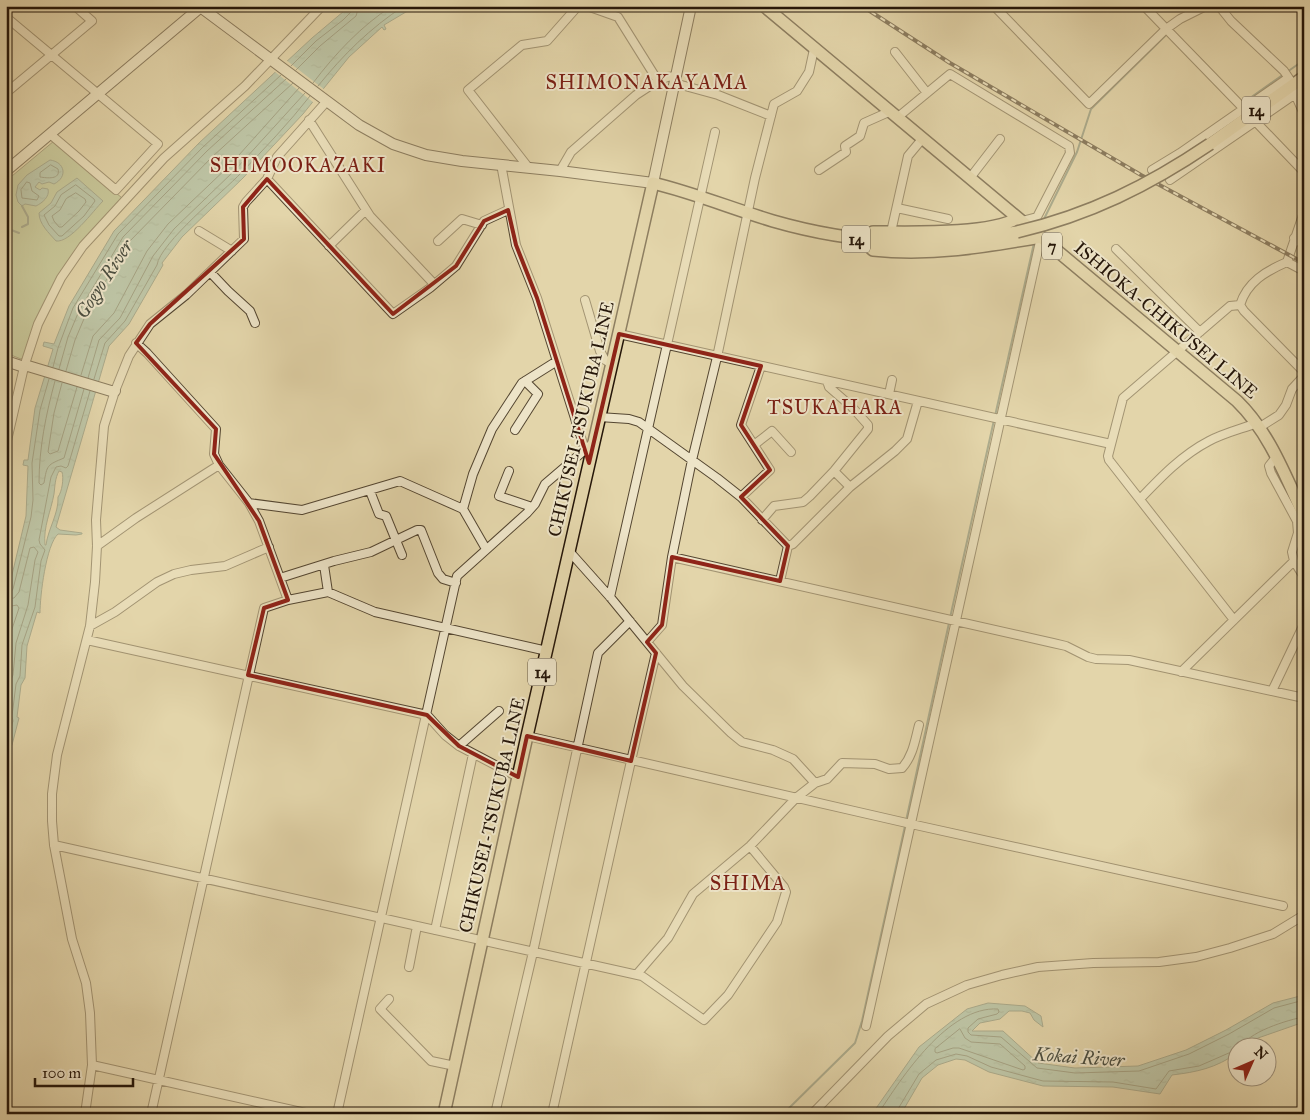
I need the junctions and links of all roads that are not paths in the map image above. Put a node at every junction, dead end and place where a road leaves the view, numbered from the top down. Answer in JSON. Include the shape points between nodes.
{"nodes":[{"id":1,"x":75,"y":6,"type":"edge"},
{"id":2,"x":322,"y":6,"type":"edge"},
{"id":3,"x":578,"y":6,"type":"edge"},
{"id":4,"x":587,"y":6,"type":"edge"},
{"id":5,"x":691,"y":6,"type":"edge"},
{"id":6,"x":764,"y":6,"type":"edge"},
{"id":7,"x":994,"y":6,"type":"edge"},
{"id":8,"x":1144,"y":6,"type":"edge"},
{"id":9,"x":1206,"y":6,"type":"edge"},
{"id":10,"x":1219,"y":6,"type":"edge"},
{"id":11,"x":201,"y":7,"type":"edge"},
{"id":12,"x":6,"y":17,"type":"edge"},
{"id":13,"x":1168,"y":31,"type":"junction"},
{"id":14,"x":814,"y":49,"type":"junction"},
{"id":15,"x":895,"y":52,"type":"dead end"},
{"id":16,"x":52,"y":55,"type":"junction"},
{"id":17,"x":273,"y":61,"type":"junction"},
{"id":18,"x":1304,"y":77,"type":"edge"},
{"id":19,"x":675,"y":80,"type":"junction"},
{"id":20,"x":658,"y":81,"type":"junction"},
{"id":21,"x":1293,"y":83,"type":"edge"},
{"id":22,"x":7,"y":91,"type":"edge"},
{"id":23,"x":98,"y":93,"type":"junction"},
{"id":24,"x":927,"y":93,"type":"junction"},
{"id":25,"x":325,"y":100,"type":"junction"},
{"id":26,"x":1244,"y":109,"type":"junction"},
{"id":27,"x":894,"y":114,"type":"junction"},
{"id":28,"x":1304,"y":114,"type":"edge"},
{"id":29,"x":771,"y":116,"type":"junction"},
{"id":30,"x":309,"y":120,"type":"junction"},
{"id":31,"x":1256,"y":122,"type":"junction"},
{"id":32,"x":715,"y":132,"type":"dead end"},
{"id":33,"x":50,"y":134,"type":"junction"},
{"id":34,"x":923,"y":138,"type":"junction"},
{"id":35,"x":1000,"y":139,"type":"dead end"},
{"id":36,"x":501,"y":164,"type":"junction"},
{"id":37,"x":9,"y":165,"type":"edge"},
{"id":38,"x":528,"y":167,"type":"junction"},
{"id":39,"x":819,"y":170,"type":"dead end"},
{"id":40,"x":1152,"y":170,"type":"dead end"},
{"id":41,"x":560,"y":171,"type":"junction"},
{"id":42,"x":1304,"y":172,"type":"edge"},
{"id":43,"x":970,"y":178,"type":"junction"},
{"id":44,"x":266,"y":179,"type":"junction"},
{"id":45,"x":1170,"y":180,"type":"dead end"},
{"id":46,"x":653,"y":183,"type":"junction"},
{"id":47,"x":116,"y":190,"type":"junction"},
{"id":48,"x":700,"y":197,"type":"junction"},
{"id":49,"x":126,"y":200,"type":"junction"},
{"id":50,"x":896,"y":208,"type":"junction"},
{"id":51,"x":366,"y":210,"type":"junction"},
{"id":52,"x":508,"y":210,"type":"junction"},
{"id":53,"x":1304,"y":212,"type":"edge"},
{"id":54,"x":748,"y":213,"type":"junction"},
{"id":55,"x":948,"y":219,"type":"dead end"},
{"id":56,"x":1020,"y":220,"type":"junction"},
{"id":57,"x":482,"y":225,"type":"junction"},
{"id":58,"x":199,"y":232,"type":"dead end"},
{"id":59,"x":891,"y":232,"type":"junction"},
{"id":60,"x":1041,"y":237,"type":"junction"},
{"id":61,"x":1294,"y":238,"type":"junction"},
{"id":62,"x":862,"y":240,"type":"junction"},
{"id":63,"x":438,"y":241,"type":"dead end"},
{"id":64,"x":1304,"y":245,"type":"edge"},
{"id":65,"x":329,"y":246,"type":"junction"},
{"id":66,"x":1116,"y":249,"type":"dead end"},
{"id":67,"x":232,"y":251,"type":"junction"},
{"id":68,"x":1286,"y":262,"type":"junction"},
{"id":69,"x":1304,"y":271,"type":"edge"},
{"id":70,"x":210,"y":272,"type":"junction"},
{"id":71,"x":434,"y":284,"type":"junction"},
{"id":72,"x":585,"y":300,"type":"dead end"},
{"id":73,"x":1240,"y":305,"type":"junction"},
{"id":74,"x":254,"y":324,"type":"dead end"},
{"id":75,"x":1200,"y":332,"type":"junction"},
{"id":76,"x":619,"y":334,"type":"junction"},
{"id":77,"x":136,"y":344,"type":"junction"},
{"id":78,"x":667,"y":346,"type":"junction"},
{"id":79,"x":1178,"y":352,"type":"junction"},
{"id":80,"x":717,"y":356,"type":"junction"},
{"id":81,"x":6,"y":361,"type":"edge"},
{"id":82,"x":557,"y":361,"type":"junction"},
{"id":83,"x":612,"y":364,"type":"junction"},
{"id":84,"x":761,"y":366,"type":"junction"},
{"id":85,"x":26,"y":367,"type":"junction"},
{"id":86,"x":1304,"y":372,"type":"edge"},
{"id":87,"x":1304,"y":376,"type":"edge"},
{"id":88,"x":892,"y":380,"type":"dead end"},
{"id":89,"x":525,"y":381,"type":"junction"},
{"id":90,"x":827,"y":381,"type":"junction"},
{"id":91,"x":113,"y":391,"type":"junction"},
{"id":92,"x":889,"y":394,"type":"junction"},
{"id":93,"x":918,"y":401,"type":"junction"},
{"id":94,"x":599,"y":417,"type":"junction"},
{"id":95,"x":997,"y":418,"type":"junction"},
{"id":96,"x":1258,"y":425,"type":"junction"},
{"id":97,"x":648,"y":429,"type":"junction"},
{"id":98,"x":515,"y":430,"type":"dead end"},
{"id":99,"x":1111,"y":444,"type":"junction"},
{"id":100,"x":6,"y":445,"type":"edge"},
{"id":101,"x":754,"y":445,"type":"junction"},
{"id":102,"x":589,"y":447,"type":"junction"},
{"id":103,"x":791,"y":452,"type":"dead end"},
{"id":104,"x":1276,"y":457,"type":"junction"},
{"id":105,"x":692,"y":460,"type":"junction"},
{"id":106,"x":218,"y":465,"type":"junction"},
{"id":107,"x":509,"y":471,"type":"dead end"},
{"id":108,"x":834,"y":471,"type":"junction"},
{"id":109,"x":850,"y":487,"type":"junction"},
{"id":110,"x":370,"y":491,"type":"junction"},
{"id":111,"x":741,"y":497,"type":"junction"},
{"id":112,"x":1140,"y":499,"type":"junction"},
{"id":113,"x":250,"y":503,"type":"junction"},
{"id":114,"x":532,"y":507,"type":"junction"},
{"id":115,"x":462,"y":509,"type":"junction"},
{"id":116,"x":1304,"y":516,"type":"edge"},
{"id":117,"x":762,"y":520,"type":"junction"},
{"id":118,"x":396,"y":541,"type":"junction"},
{"id":119,"x":97,"y":546,"type":"junction"},
{"id":120,"x":788,"y":546,"type":"junction"},
{"id":121,"x":269,"y":547,"type":"junction"},
{"id":122,"x":486,"y":548,"type":"junction"},
{"id":123,"x":569,"y":551,"type":"junction"},
{"id":124,"x":402,"y":555,"type":"dead end"},
{"id":125,"x":672,"y":558,"type":"junction"},
{"id":126,"x":1294,"y":561,"type":"junction"},
{"id":127,"x":324,"y":565,"type":"junction"},
{"id":128,"x":1304,"y":577,"type":"edge"},
{"id":129,"x":280,"y":578,"type":"junction"},
{"id":130,"x":780,"y":581,"type":"junction"},
{"id":131,"x":456,"y":583,"type":"junction"},
{"id":132,"x":328,"y":592,"type":"junction"},
{"id":133,"x":610,"y":597,"type":"junction"},
{"id":134,"x":288,"y":600,"type":"junction"},
{"id":135,"x":953,"y":620,"type":"junction"},
{"id":136,"x":1234,"y":620,"type":"junction"},
{"id":137,"x":630,"y":621,"type":"junction"},
{"id":138,"x":1304,"y":624,"type":"edge"},
{"id":139,"x":90,"y":626,"type":"junction"},
{"id":140,"x":446,"y":628,"type":"junction"},
{"id":141,"x":87,"y":640,"type":"junction"},
{"id":142,"x":646,"y":642,"type":"junction"},
{"id":143,"x":547,"y":651,"type":"junction"},
{"id":144,"x":656,"y":653,"type":"junction"},
{"id":145,"x":1181,"y":672,"type":"junction"},
{"id":146,"x":248,"y":675,"type":"junction"},
{"id":147,"x":1272,"y":691,"type":"junction"},
{"id":148,"x":1304,"y":698,"type":"edge"},
{"id":149,"x":499,"y":711,"type":"dead end"},
{"id":150,"x":427,"y":715,"type":"junction"},
{"id":151,"x":919,"y":725,"type":"dead end"},
{"id":152,"x":527,"y":736,"type":"junction"},
{"id":153,"x":459,"y":746,"type":"junction"},
{"id":154,"x":578,"y":748,"type":"junction"},
{"id":155,"x":473,"y":754,"type":"junction"},
{"id":156,"x":631,"y":760,"type":"junction"},
{"id":157,"x":518,"y":777,"type":"junction"},
{"id":158,"x":815,"y":783,"type":"junction"},
{"id":159,"x":796,"y":798,"type":"junction"},
{"id":160,"x":907,"y":823,"type":"junction"},
{"id":161,"x":54,"y":845,"type":"junction"},
{"id":162,"x":750,"y":846,"type":"junction"},
{"id":163,"x":203,"y":878,"type":"junction"},
{"id":164,"x":1283,"y":906,"type":"dead end"},
{"id":165,"x":1304,"y":915,"type":"edge"},
{"id":166,"x":381,"y":918,"type":"junction"},
{"id":167,"x":417,"y":926,"type":"junction"},
{"id":168,"x":435,"y":930,"type":"junction"},
{"id":169,"x":482,"y":940,"type":"junction"},
{"id":170,"x":533,"y":952,"type":"junction"},
{"id":171,"x":586,"y":964,"type":"junction"},
{"id":172,"x":409,"y":967,"type":"dead end"},
{"id":173,"x":637,"y":974,"type":"junction"},
{"id":174,"x":389,"y":999,"type":"dead end"},
{"id":175,"x":866,"y":1026,"type":"dead end"},
{"id":176,"x":92,"y":1065,"type":"junction"},
{"id":177,"x":455,"y":1066,"type":"junction"},
{"id":178,"x":158,"y":1080,"type":"junction"},
{"id":179,"x":85,"y":1114,"type":"edge"},
{"id":180,"x":150,"y":1114,"type":"edge"},
{"id":181,"x":310,"y":1114,"type":"edge"},
{"id":182,"x":338,"y":1114,"type":"edge"},
{"id":183,"x":444,"y":1114,"type":"edge"},
{"id":184,"x":495,"y":1114,"type":"edge"},
{"id":185,"x":552,"y":1114,"type":"edge"},
{"id":186,"x":812,"y":1114,"type":"edge"}],
"edges":[{"from":1,"to":16,"type":"street","via":[[92,21]]},
{"from":2,"to":17,"type":"street"},
{"from":3,"to":38,"type":"street","via":[[547,41],[522,45],[468,90]]},
{"from":4,"to":20,"type":"street","via":[[618,18]]},
{"from":5,"to":19,"type":"street"},
{"from":6,"to":14,"type":"main road","name":"ISHIOKA-CHIKUSEI LINE","number":"7"},
{"from":7,"to":13,"type":"street","via":[[1089,104]]},
{"from":8,"to":13,"type":"street"},
{"from":9,"to":13,"type":"street","via":[[1180,19]]},
{"from":10,"to":21,"type":"street"},
{"from":11,"to":17,"type":"street"},
{"from":11,"to":23,"type":"street"},
{"from":12,"to":16,"type":"street"},
{"from":13,"to":26,"type":"street"},
{"from":14,"to":27,"type":"main road","name":"ISHIOKA-CHIKUSEI LINE","number":"7"},
{"from":14,"to":29,"type":"street","via":[[809,72],[797,91],[774,104]]},
{"from":15,"to":24,"type":"street"},
{"from":16,"to":22,"type":"street"},
{"from":16,"to":23,"type":"street"},
{"from":17,"to":25,"type":"street"},
{"from":17,"to":49,"type":"street","via":[[164,158]]},
{"from":18,"to":21,"type":"main road","number":"14"},
{"from":19,"to":20,"type":"street","via":[[667,77]]},
{"from":19,"to":29,"type":"street"},
{"from":19,"to":46,"type":"street"},
{"from":20,"to":41,"type":"street","via":[[571,152]]},
{"from":21,"to":26,"type":"street"},
{"from":21,"to":28,"type":"street"},
{"from":21,"to":31,"type":"street"},
{"from":21,"to":62,"type":"main road","number":"14","bridge":true,"via":[[1210,144],[1156,178],[1112,201],[1069,218],[1017,232],[939,242]]},
{"from":23,"to":33,"type":"street"},
{"from":23,"to":47,"type":"street","via":[[158,144]]},
{"from":24,"to":27,"type":"street"},
{"from":24,"to":56,"type":"street","via":[[950,74],[1069,146],[1070,153],[1037,217]]},
{"from":25,"to":30,"type":"street"},
{"from":25,"to":36,"type":"street","via":[[376,136],[412,151],[462,161]]},
{"from":26,"to":40,"type":"street"},
{"from":27,"to":34,"type":"main road","name":"ISHIOKA-CHIKUSEI LINE","number":"7"},
{"from":27,"to":39,"type":"street","via":[[864,123],[860,136],[845,146],[846,152]]},
{"from":29,"to":54,"type":"street"},
{"from":30,"to":44,"type":"street","via":[[277,157]]},
{"from":30,"to":51,"type":"street"},
{"from":31,"to":42,"type":"street"},
{"from":31,"to":45,"type":"street"},
{"from":32,"to":48,"type":"street"},
{"from":33,"to":37,"type":"street"},
{"from":33,"to":47,"type":"street"},
{"from":34,"to":43,"type":"main road","name":"ISHIOKA-CHIKUSEI LINE","number":"7"},
{"from":34,"to":50,"type":"street","via":[[908,156]]},
{"from":35,"to":43,"type":"street"},
{"from":36,"to":38,"type":"street"},
{"from":36,"to":52,"type":"street"},
{"from":38,"to":41,"type":"street"},
{"from":41,"to":46,"type":"street"},
{"from":43,"to":56,"type":"main road","name":"ISHIOKA-CHIKUSEI LINE","number":"7"},
{"from":44,"to":65,"type":"street"},
{"from":44,"to":67,"type":"street","via":[[243,207],[244,239]]},
{"from":46,"to":48,"type":"main road","number":"14"},
{"from":46,"to":76,"type":"main road","name":"CHIKUSEI-TSUKUBA LINE","number":"14"},
{"from":47,"to":49,"type":"street"},
{"from":48,"to":54,"type":"main road","number":"14"},
{"from":48,"to":78,"type":"street"},
{"from":49,"to":85,"type":"street","via":[[83,246],[61,278],[38,324]]},
{"from":50,"to":55,"type":"street"},
{"from":50,"to":59,"type":"street"},
{"from":51,"to":65,"type":"street"},
{"from":51,"to":71,"type":"street"},
{"from":52,"to":57,"type":"street"},
{"from":52,"to":82,"type":"street","via":[[516,246]]},
{"from":53,"to":61,"type":"street"},
{"from":54,"to":62,"type":"main road","number":"14"},
{"from":54,"to":80,"type":"street"},
{"from":56,"to":59,"type":"main road","via":[[966,230]]},
{"from":56,"to":60,"type":"main road","name":"ISHIOKA-CHIKUSEI LINE","number":"7"},
{"from":57,"to":63,"type":"street","via":[[462,219]]},
{"from":57,"to":71,"type":"street","via":[[456,266]]},
{"from":58,"to":67,"type":"street"},
{"from":59,"to":62,"type":"main road","via":[[873,232]]},
{"from":60,"to":62,"type":"main road","via":[[989,247],[930,252],[873,250]]},
{"from":60,"to":79,"type":"main road","name":"ISHIOKA-CHIKUSEI LINE","number":"7"},
{"from":60,"to":95,"type":"street"},
{"from":61,"to":64,"type":"street"},
{"from":61,"to":68,"type":"street"},
{"from":65,"to":71,"type":"street","via":[[393,314]]},
{"from":66,"to":75,"type":"street"},
{"from":67,"to":70,"type":"street"},
{"from":68,"to":69,"type":"street"},
{"from":68,"to":73,"type":"street","via":[[1252,284]]},
{"from":70,"to":74,"type":"street","via":[[250,311]]},
{"from":70,"to":77,"type":"street","via":[[150,324]]},
{"from":72,"to":83,"type":"street","via":[[600,351],[604,360]]},
{"from":73,"to":75,"type":"street","via":[[1230,306]]},
{"from":73,"to":86,"type":"street"},
{"from":75,"to":79,"type":"street"},
{"from":76,"to":78,"type":"street"},
{"from":76,"to":83,"type":"main road","name":"CHIKUSEI-TSUKUBA LINE","number":"14"},
{"from":77,"to":91,"type":"street"},
{"from":77,"to":106,"type":"street","via":[[216,429],[214,454]]},
{"from":78,"to":80,"type":"street"},
{"from":78,"to":97,"type":"street"},
{"from":79,"to":96,"type":"main road","name":"ISHIOKA-CHIKUSEI LINE","number":"7","via":[[1236,401]]},
{"from":79,"to":99,"type":"street","via":[[1123,398]]},
{"from":80,"to":84,"type":"street"},
{"from":80,"to":105,"type":"street"},
{"from":81,"to":85,"type":"street"},
{"from":82,"to":89,"type":"street"},
{"from":82,"to":102,"type":"street"},
{"from":83,"to":94,"type":"main road","name":"CHIKUSEI-TSUKUBA LINE","number":"14"},
{"from":84,"to":90,"type":"street"},
{"from":84,"to":101,"type":"street","via":[[741,426]]},
{"from":85,"to":91,"type":"street"},
{"from":85,"to":100,"type":"street"},
{"from":87,"to":96,"type":"street","via":[[1292,389],[1279,414]]},
{"from":88,"to":92,"type":"street"},
{"from":89,"to":98,"type":"street","via":[[538,394]]},
{"from":89,"to":115,"type":"street","via":[[492,429]]},
{"from":90,"to":92,"type":"street"},
{"from":90,"to":108,"type":"street","via":[[868,425],[866,432]]},
{"from":91,"to":119,"type":"street","via":[[104,426],[96,520]]},
{"from":92,"to":93,"type":"street"},
{"from":93,"to":95,"type":"street"},
{"from":93,"to":109,"type":"street","via":[[907,438]]},
{"from":94,"to":97,"type":"street","via":[[629,419]]},
{"from":94,"to":102,"type":"main road","name":"CHIKUSEI-TSUKUBA LINE","number":"14"},
{"from":95,"to":99,"type":"street"},
{"from":95,"to":135,"type":"street"},
{"from":96,"to":104,"type":"main road","name":"ISHIOKA-CHIKUSEI LINE","number":"7"},
{"from":96,"to":112,"type":"street","via":[[1211,440],[1197,448]]},
{"from":97,"to":105,"type":"street"},
{"from":97,"to":133,"type":"street"},
{"from":99,"to":112,"type":"street","via":[[1109,460]]},
{"from":101,"to":103,"type":"street","via":[[772,431]]},
{"from":101,"to":111,"type":"street","via":[[770,470]]},
{"from":102,"to":114,"type":"street","via":[[546,484]]},
{"from":102,"to":123,"type":"main road","name":"CHIKUSEI-TSUKUBA LINE","number":"14"},
{"from":104,"to":116,"type":"main road","name":"ISHIOKA-CHIKUSEI LINE","number":"7"},
{"from":104,"to":126,"type":"street","via":[[1269,466],[1271,473],[1297,521],[1298,533],[1292,552]]},
{"from":105,"to":111,"type":"street"},
{"from":105,"to":125,"type":"street"},
{"from":106,"to":113,"type":"street"},
{"from":106,"to":119,"type":"street"},
{"from":107,"to":114,"type":"street","via":[[499,496]]},
{"from":108,"to":109,"type":"street"},
{"from":108,"to":117,"type":"street","via":[[803,502],[774,506]]},
{"from":109,"to":120,"type":"street"},
{"from":110,"to":113,"type":"street","via":[[302,510]]},
{"from":110,"to":115,"type":"street","via":[[400,481]]},
{"from":110,"to":118,"type":"street","via":[[379,514],[386,516]]},
{"from":111,"to":117,"type":"street"},
{"from":112,"to":136,"type":"street"},
{"from":113,"to":121,"type":"street"},
{"from":114,"to":122,"type":"street"},
{"from":115,"to":122,"type":"street"},
{"from":117,"to":120,"type":"street"},
{"from":118,"to":124,"type":"street"},
{"from":118,"to":127,"type":"street","via":[[371,552]]},
{"from":118,"to":131,"type":"street","via":[[421,530],[438,573],[443,579]]},
{"from":119,"to":139,"type":"street"},
{"from":120,"to":130,"type":"street"},
{"from":121,"to":129,"type":"street"},
{"from":121,"to":139,"type":"street","via":[[224,566],[174,574]]},
{"from":122,"to":131,"type":"street","via":[[457,576]]},
{"from":123,"to":133,"type":"street"},
{"from":123,"to":143,"type":"main road","name":"CHIKUSEI-TSUKUBA LINE","number":"14"},
{"from":125,"to":130,"type":"street"},
{"from":125,"to":142,"type":"street","via":[[662,625]]},
{"from":126,"to":128,"type":"street"},
{"from":126,"to":136,"type":"street"},
{"from":127,"to":129,"type":"street"},
{"from":127,"to":132,"type":"street"},
{"from":129,"to":134,"type":"street"},
{"from":130,"to":135,"type":"street"},
{"from":131,"to":140,"type":"street"},
{"from":132,"to":134,"type":"street"},
{"from":132,"to":140,"type":"street","via":[[375,612]]},
{"from":133,"to":137,"type":"street"},
{"from":134,"to":146,"type":"street","via":[[264,608]]},
{"from":135,"to":145,"type":"street","via":[[1066,646],[1096,659],[1129,660]]},
{"from":135,"to":160,"type":"street"},
{"from":136,"to":145,"type":"street"},
{"from":137,"to":142,"type":"street"},
{"from":137,"to":154,"type":"street","via":[[598,652]]},
{"from":138,"to":147,"type":"street"},
{"from":139,"to":141,"type":"street"},
{"from":140,"to":143,"type":"street"},
{"from":140,"to":150,"type":"street"},
{"from":141,"to":146,"type":"street"},
{"from":141,"to":161,"type":"street","via":[[57,755],[52,803]]},
{"from":142,"to":144,"type":"street"},
{"from":143,"to":152,"type":"main road","name":"CHIKUSEI-TSUKUBA LINE","number":"14"},
{"from":144,"to":156,"type":"street"},
{"from":144,"to":158,"type":"street","via":[[683,686],[742,742],[793,759]]},
{"from":145,"to":147,"type":"street"},
{"from":146,"to":150,"type":"street"},
{"from":146,"to":163,"type":"street"},
{"from":147,"to":148,"type":"street"},
{"from":149,"to":153,"type":"street"},
{"from":150,"to":153,"type":"street"},
{"from":150,"to":166,"type":"street"},
{"from":151,"to":158,"type":"street","via":[[908,761],[902,768],[842,763],[827,779]]},
{"from":152,"to":154,"type":"street"},
{"from":152,"to":157,"type":"main road","name":"CHIKUSEI-TSUKUBA LINE","number":"14"},
{"from":153,"to":155,"type":"street"},
{"from":154,"to":156,"type":"street"},
{"from":154,"to":170,"type":"street"},
{"from":155,"to":157,"type":"street"},
{"from":155,"to":168,"type":"street"},
{"from":156,"to":159,"type":"street"},
{"from":156,"to":171,"type":"street"},
{"from":157,"to":169,"type":"main road","name":"CHIKUSEI-TSUKUBA LINE","number":"14"},
{"from":158,"to":159,"type":"street"},
{"from":159,"to":160,"type":"street"},
{"from":159,"to":162,"type":"street"},
{"from":160,"to":164,"type":"street"},
{"from":160,"to":175,"type":"street"},
{"from":161,"to":163,"type":"street"},
{"from":161,"to":176,"type":"street","via":[[72,939],[86,984]]},
{"from":162,"to":173,"type":"street","via":[[693,894],[668,938]]},
{"from":162,"to":173,"type":"street","via":[[786,892],[777,922],[728,995],[704,1020]]},
{"from":163,"to":166,"type":"street"},
{"from":163,"to":178,"type":"street"},
{"from":165,"to":186,"type":"street","via":[[1273,934],[1196,957],[1159,962],[1038,967],[967,985],[926,1004],[888,1036]]},
{"from":166,"to":167,"type":"street"},
{"from":166,"to":182,"type":"street"},
{"from":167,"to":168,"type":"street"},
{"from":167,"to":172,"type":"street"},
{"from":168,"to":169,"type":"street"},
{"from":169,"to":170,"type":"street"},
{"from":169,"to":177,"type":"main road","name":"CHIKUSEI-TSUKUBA LINE","number":"14"},
{"from":170,"to":171,"type":"street"},
{"from":170,"to":184,"type":"street"},
{"from":171,"to":173,"type":"street"},
{"from":171,"to":185,"type":"street"},
{"from":174,"to":177,"type":"street","via":[[380,1009],[431,1061]]},
{"from":176,"to":178,"type":"street"},
{"from":176,"to":179,"type":"street"},
{"from":177,"to":183,"type":"main road","name":"CHIKUSEI-TSUKUBA LINE","number":"14"},
{"from":178,"to":180,"type":"street"},
{"from":178,"to":181,"type":"street"}]}
